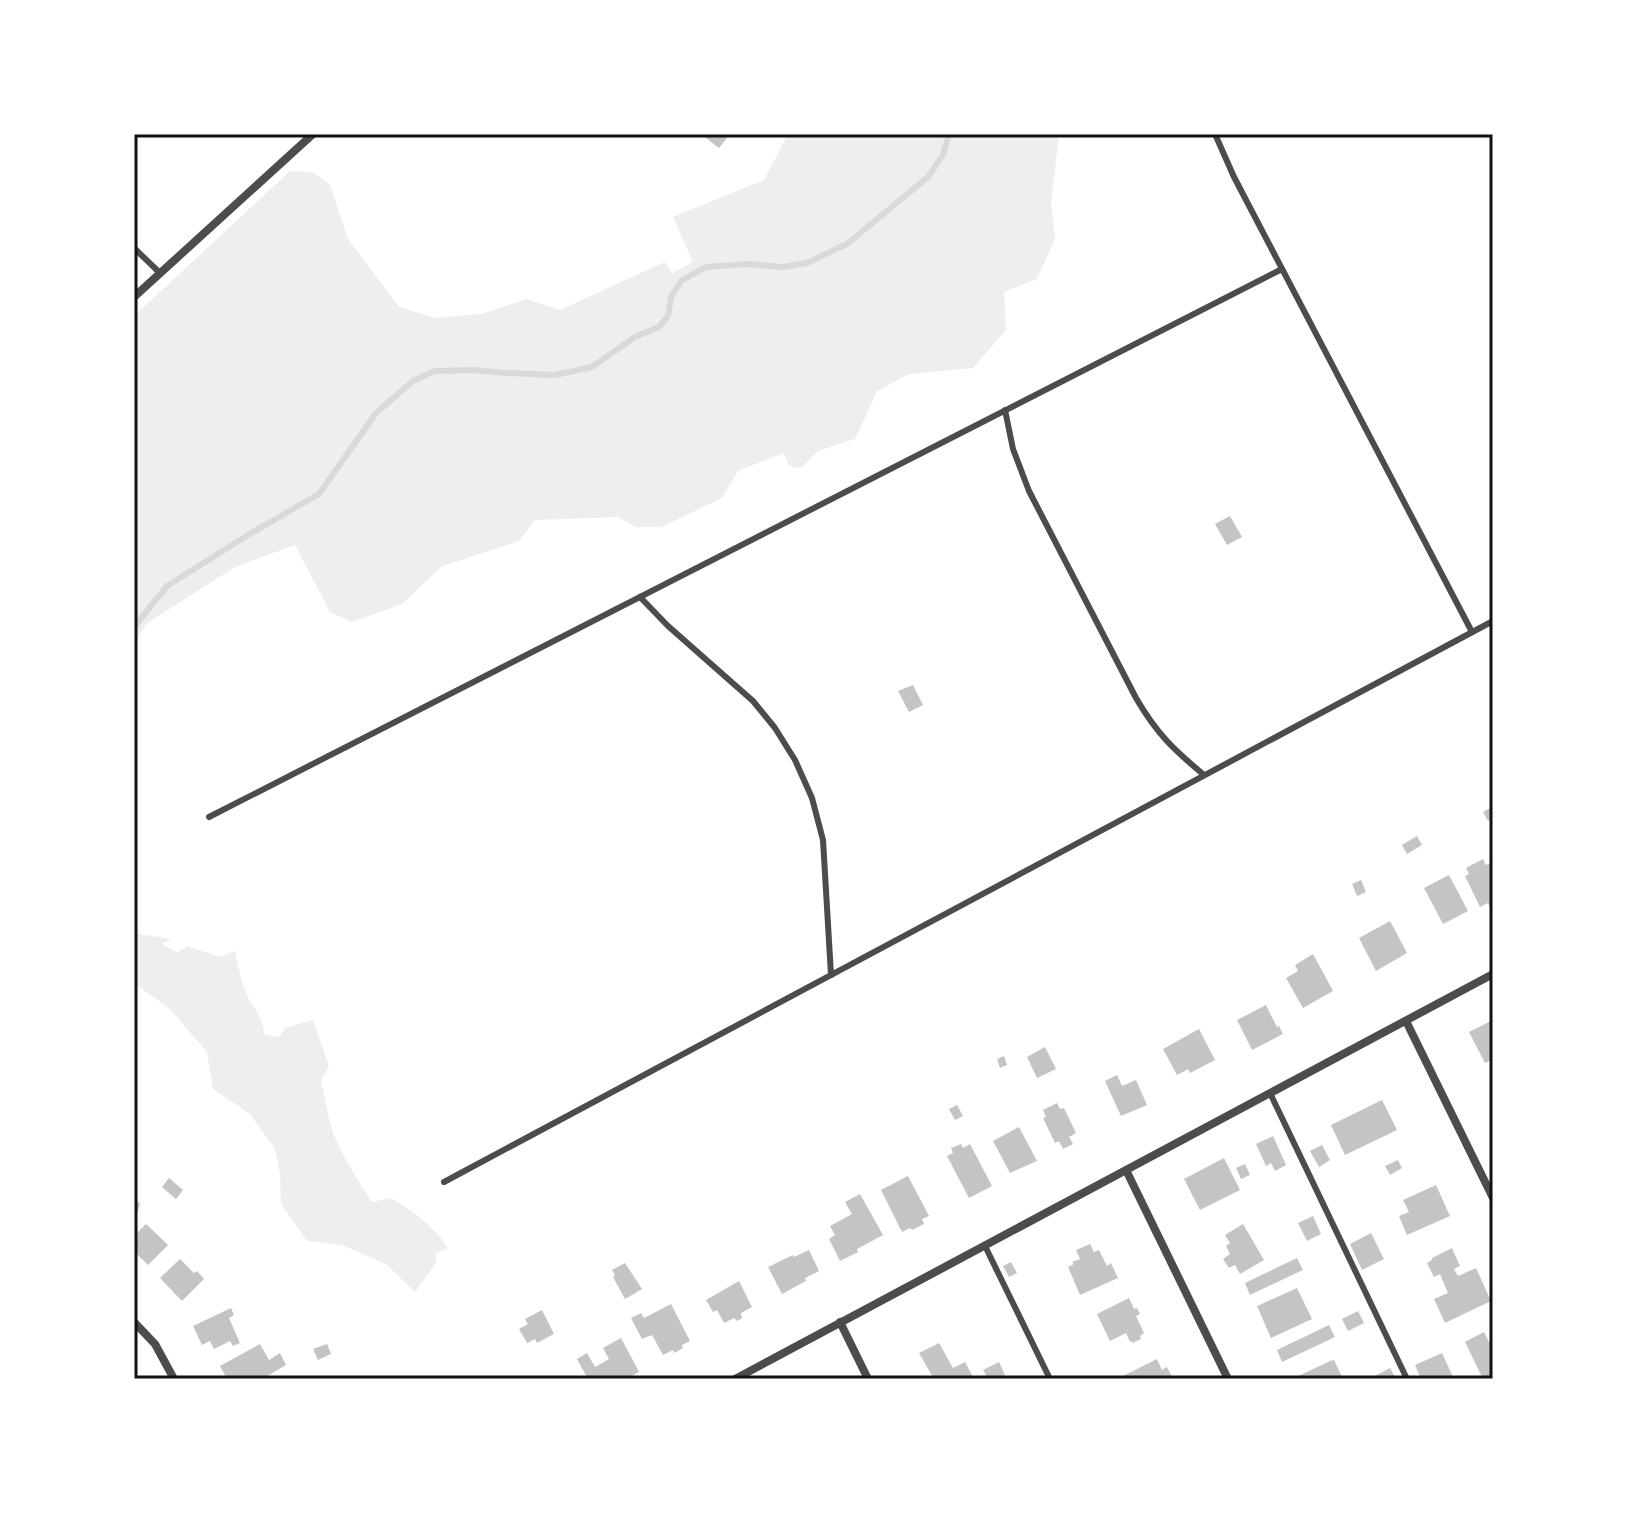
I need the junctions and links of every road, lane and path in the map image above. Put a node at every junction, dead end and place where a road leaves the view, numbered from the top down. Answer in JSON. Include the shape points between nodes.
{"nodes":[{"id":1,"x":313,"y":134,"type":"edge"},
{"id":2,"x":1215,"y":134,"type":"edge"},
{"id":3,"x":134,"y":248,"type":"edge"},
{"id":4,"x":1282,"y":269,"type":"junction"},
{"id":5,"x":160,"y":273,"type":"junction"},
{"id":6,"x":134,"y":297,"type":"edge"},
{"id":7,"x":1005,"y":410,"type":"junction"},
{"id":8,"x":640,"y":597,"type":"junction"},
{"id":9,"x":1493,"y":621,"type":"edge"},
{"id":10,"x":1472,"y":632,"type":"junction"},
{"id":11,"x":1204,"y":775,"type":"junction"},
{"id":12,"x":209,"y":817,"type":"dead end"},
{"id":13,"x":1493,"y":974,"type":"edge"},
{"id":14,"x":831,"y":975,"type":"junction"},
{"id":15,"x":1406,"y":1021,"type":"junction"},
{"id":16,"x":1270,"y":1093,"type":"junction"},
{"id":17,"x":1126,"y":1170,"type":"junction"},
{"id":18,"x":444,"y":1182,"type":"dead end"},
{"id":19,"x":1493,"y":1198,"type":"edge"},
{"id":20,"x":985,"y":1246,"type":"junction"},
{"id":21,"x":134,"y":1322,"type":"edge"},
{"id":22,"x":840,"y":1322,"type":"junction"},
{"id":23,"x":174,"y":1379,"type":"edge"},
{"id":24,"x":735,"y":1379,"type":"edge"},
{"id":25,"x":868,"y":1379,"type":"edge"},
{"id":26,"x":1050,"y":1379,"type":"edge"},
{"id":27,"x":1228,"y":1379,"type":"edge"},
{"id":28,"x":1407,"y":1379,"type":"edge"}],
"edges":[{"from":1,"to":5,"type":"street"},
{"from":2,"to":4,"type":"lane"},
{"from":3,"to":5,"type":"lane"},
{"from":4,"to":7,"type":"lane"},
{"from":4,"to":10,"type":"lane"},
{"from":5,"to":6,"type":"street"},
{"from":7,"to":8,"type":"lane"},
{"from":7,"to":11,"type":"lane","via":[[1029,491],[1136,698],[1170,747]]},
{"from":8,"to":12,"type":"lane"},
{"from":8,"to":14,"type":"lane","via":[[753,701],[795,760],[823,840]]},
{"from":9,"to":10,"type":"lane"},
{"from":10,"to":11,"type":"lane"},
{"from":11,"to":14,"type":"lane"},
{"from":13,"to":15,"type":"street"},
{"from":14,"to":18,"type":"lane"},
{"from":15,"to":16,"type":"street"},
{"from":15,"to":19,"type":"street"},
{"from":16,"to":17,"type":"street"},
{"from":16,"to":28,"type":"lane"},
{"from":17,"to":20,"type":"street"},
{"from":17,"to":27,"type":"street"},
{"from":20,"to":22,"type":"street"},
{"from":20,"to":26,"type":"lane"},
{"from":21,"to":23,"type":"street","via":[[155,1344]]},
{"from":22,"to":24,"type":"street"},
{"from":22,"to":25,"type":"street"}]}
